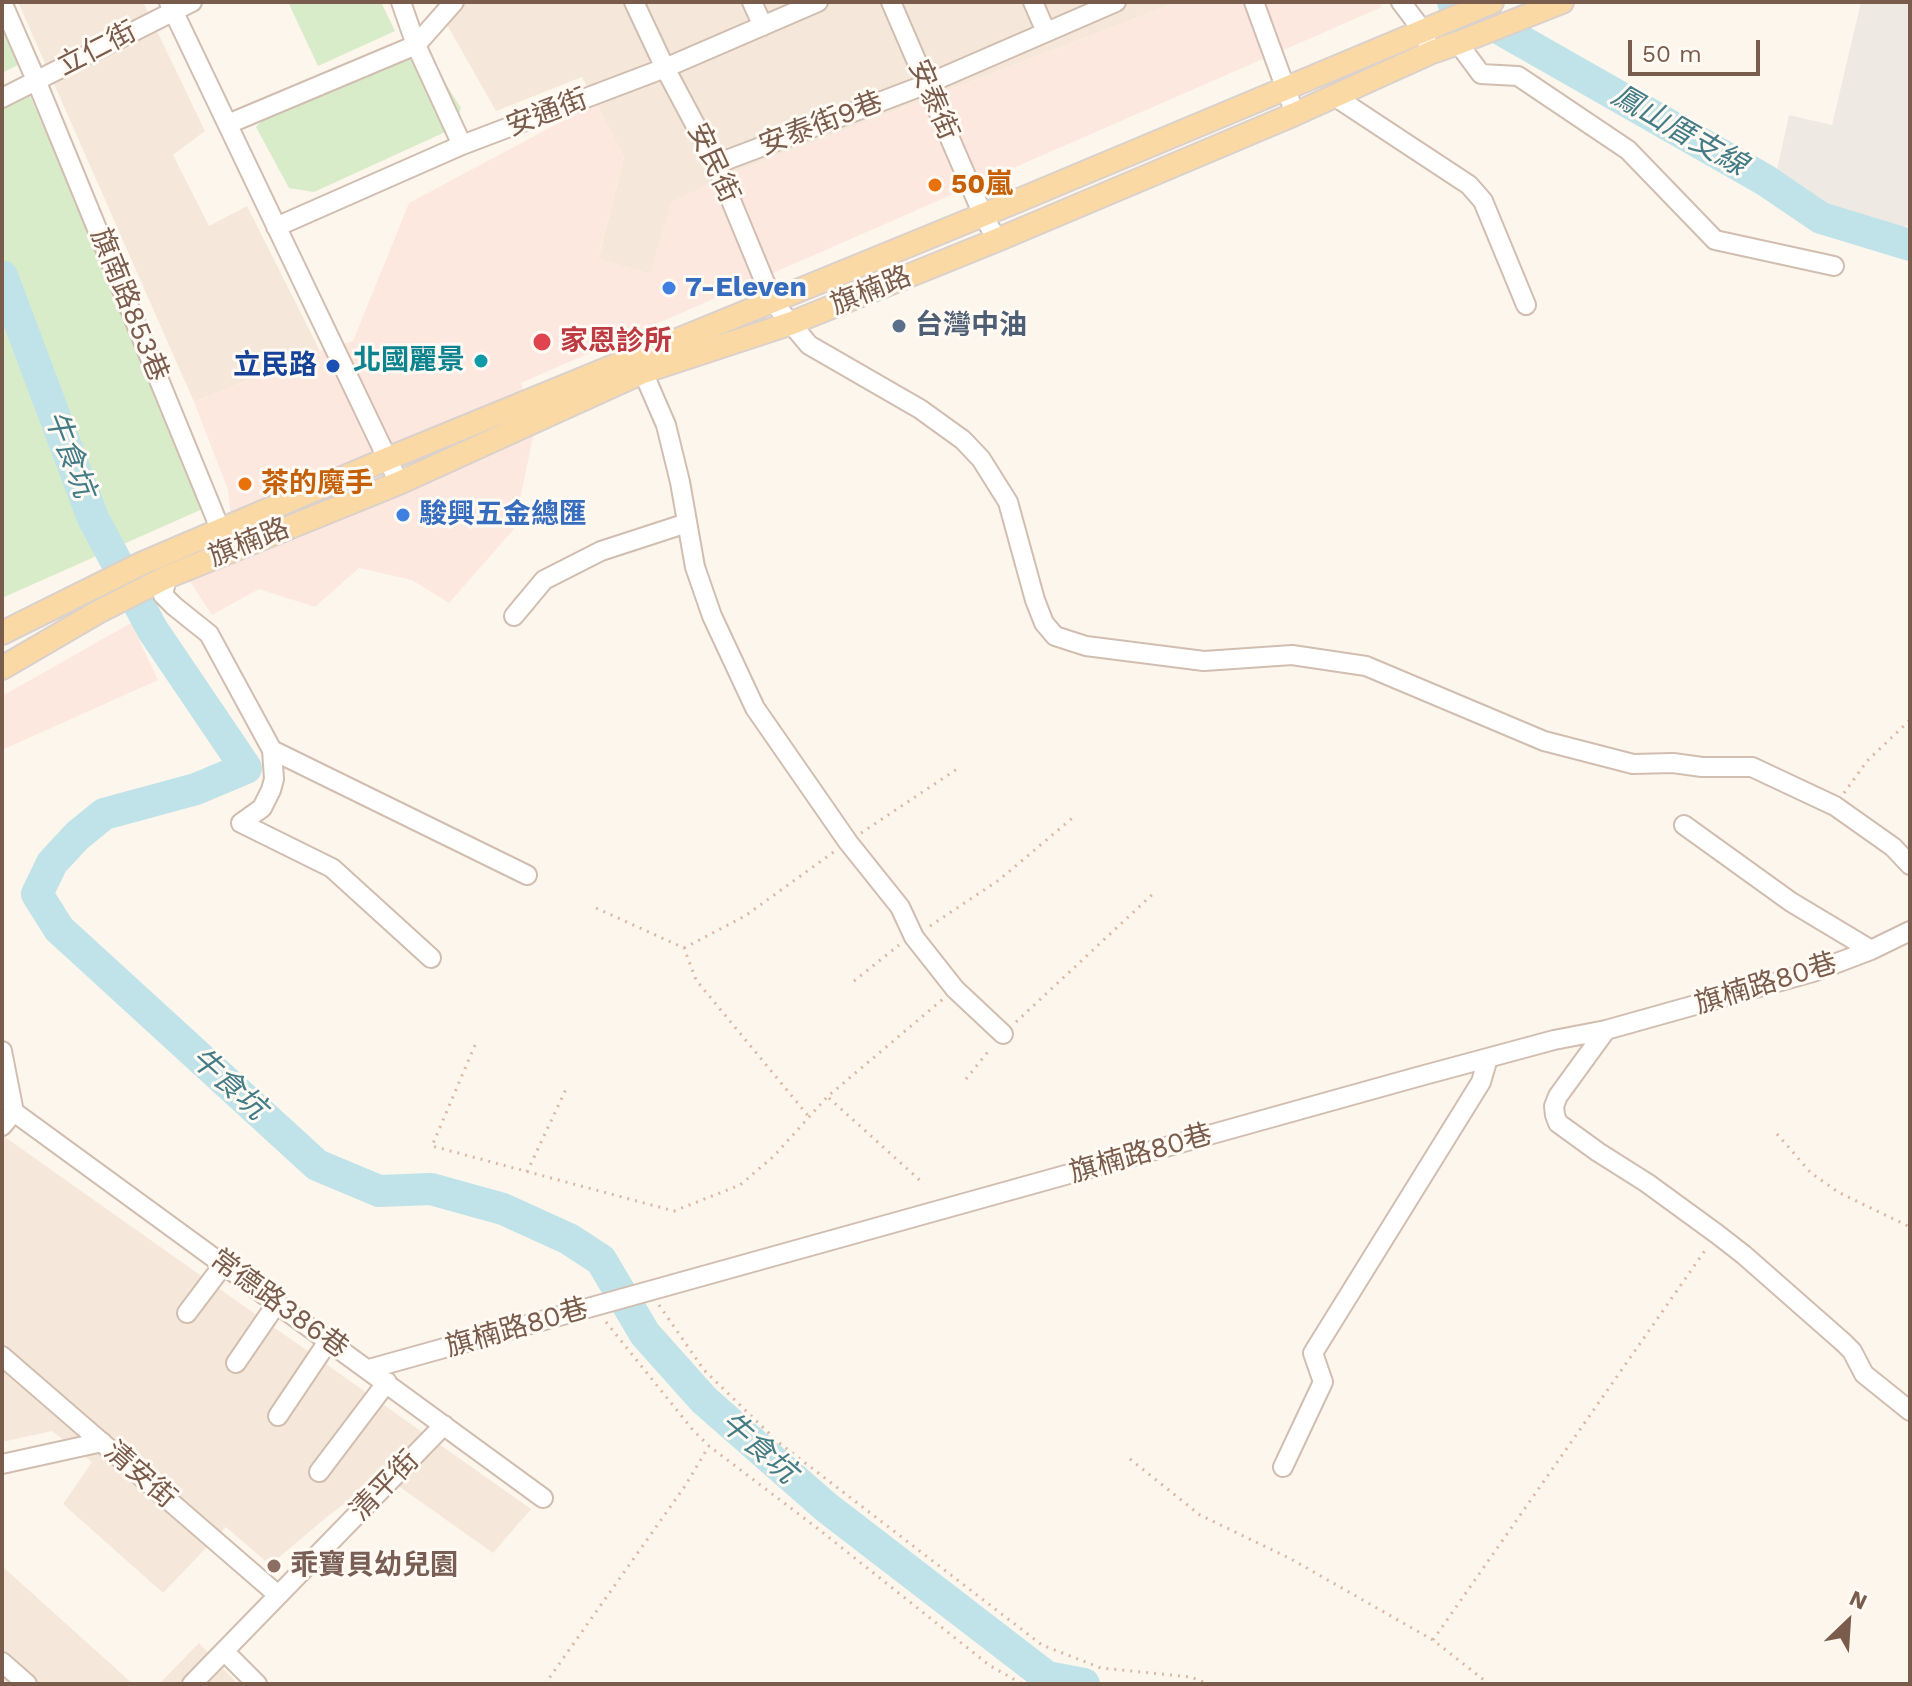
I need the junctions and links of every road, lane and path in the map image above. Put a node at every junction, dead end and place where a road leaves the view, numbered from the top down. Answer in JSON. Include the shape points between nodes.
{"nodes":[{"id":1,"x":2,"y":2,"type":"edge"},
{"id":2,"x":192,"y":2,"type":"edge"},
{"id":3,"x":401,"y":2,"type":"edge"},
{"id":4,"x":454,"y":2,"type":"edge"},
{"id":5,"x":634,"y":2,"type":"edge"},
{"id":6,"x":752,"y":2,"type":"edge"},
{"id":7,"x":818,"y":2,"type":"edge"},
{"id":8,"x":891,"y":2,"type":"edge"},
{"id":9,"x":1033,"y":2,"type":"edge"},
{"id":10,"x":1116,"y":2,"type":"edge"},
{"id":11,"x":1254,"y":2,"type":"edge"},
{"id":12,"x":1401,"y":2,"type":"edge"},
{"id":13,"x":1492,"y":2,"type":"edge"},
{"id":14,"x":1562,"y":2,"type":"edge"},
{"id":15,"x":171,"y":6,"type":"edge"},
{"id":16,"x":763,"y":26,"type":"junction"},
{"id":17,"x":1046,"y":32,"type":"junction"},
{"id":18,"x":1429,"y":37,"type":"junction"},
{"id":19,"x":1458,"y":43,"type":"junction"},
{"id":20,"x":416,"y":45,"type":"junction"},
{"id":21,"x":665,"y":68,"type":"junction"},
{"id":22,"x":36,"y":80,"type":"junction"},
{"id":23,"x":927,"y":84,"type":"junction"},
{"id":24,"x":1286,"y":90,"type":"junction"},
{"id":25,"x":1334,"y":96,"type":"junction"},
{"id":26,"x":2,"y":98,"type":"edge"},
{"id":27,"x":1295,"y":114,"type":"junction"},
{"id":28,"x":228,"y":124,"type":"junction"},
{"id":29,"x":462,"y":145,"type":"junction"},
{"id":30,"x":716,"y":164,"type":"junction"},
{"id":31,"x":983,"y":215,"type":"junction"},
{"id":32,"x":276,"y":227,"type":"junction"},
{"id":33,"x":997,"y":240,"type":"junction"},
{"id":34,"x":1834,"y":266,"type":"dead end"},
{"id":35,"x":773,"y":302,"type":"junction"},
{"id":36,"x":1526,"y":305,"type":"dead end"},
{"id":37,"x":792,"y":323,"type":"junction"},
{"id":38,"x":643,"y":372,"type":"junction"},
{"id":39,"x":387,"y":459,"type":"junction"},
{"id":40,"x":399,"y":483,"type":"junction"},
{"id":41,"x":687,"y":523,"type":"junction"},
{"id":42,"x":221,"y":531,"type":"junction"},
{"id":43,"x":157,"y":582,"type":"junction"},
{"id":44,"x":514,"y":616,"type":"dead end"},
{"id":45,"x":2,"y":633,"type":"edge"},
{"id":46,"x":2,"y":668,"type":"edge"},
{"id":47,"x":1910,"y":720,"type":"edge"},
{"id":48,"x":272,"y":750,"type":"junction"},
{"id":49,"x":960,"y":767,"type":"dead end"},
{"id":50,"x":1835,"y":806,"type":"junction"},
{"id":51,"x":1076,"y":815,"type":"dead end"},
{"id":52,"x":1684,"y":825,"type":"dead end"},
{"id":53,"x":848,"y":842,"type":"junction"},
{"id":54,"x":1910,"y":865,"type":"edge"},
{"id":55,"x":527,"y":875,"type":"dead end"},
{"id":56,"x":1156,"y":891,"type":"dead end"},
{"id":57,"x":596,"y":908,"type":"dead end"},
{"id":58,"x":1910,"y":931,"type":"edge"},
{"id":59,"x":914,"y":937,"type":"junction"},
{"id":60,"x":684,"y":948,"type":"junction"},
{"id":61,"x":1871,"y":950,"type":"junction"},
{"id":62,"x":431,"y":958,"type":"dead end"},
{"id":63,"x":854,"y":981,"type":"dead end"},
{"id":64,"x":955,"y":989,"type":"junction"},
{"id":65,"x":1606,"y":1030,"type":"junction"},
{"id":66,"x":1003,"y":1034,"type":"junction"},
{"id":67,"x":475,"y":1045,"type":"dead end"},
{"id":68,"x":1488,"y":1058,"type":"junction"},
{"id":69,"x":3,"y":1059,"type":"edge"},
{"id":70,"x":966,"y":1079,"type":"dead end"},
{"id":71,"x":567,"y":1087,"type":"dead end"},
{"id":72,"x":827,"y":1097,"type":"junction"},
{"id":73,"x":810,"y":1118,"type":"junction"},
{"id":74,"x":8,"y":1119,"type":"edge"},
{"id":75,"x":1777,"y":1134,"type":"dead end"},
{"id":76,"x":527,"y":1172,"type":"junction"},
{"id":77,"x":924,"y":1184,"type":"dead end"},
{"id":78,"x":1910,"y":1227,"type":"edge"},
{"id":79,"x":1717,"y":1234,"type":"junction"},
{"id":80,"x":224,"y":1264,"type":"junction"},
{"id":81,"x":646,"y":1292,"type":"junction"},
{"id":82,"x":277,"y":1303,"type":"junction"},
{"id":83,"x":597,"y":1305,"type":"junction"},
{"id":84,"x":187,"y":1313,"type":"dead end"},
{"id":85,"x":329,"y":1340,"type":"junction"},
{"id":86,"x":2,"y":1356,"type":"edge"},
{"id":87,"x":236,"y":1363,"type":"dead end"},
{"id":88,"x":369,"y":1369,"type":"junction"},
{"id":89,"x":387,"y":1382,"type":"junction"},
{"id":90,"x":1910,"y":1411,"type":"edge"},
{"id":91,"x":278,"y":1416,"type":"dead end"},
{"id":92,"x":444,"y":1425,"type":"junction"},
{"id":93,"x":102,"y":1442,"type":"junction"},
{"id":94,"x":709,"y":1446,"type":"junction"},
{"id":95,"x":1130,"y":1459,"type":"dead end"},
{"id":96,"x":2,"y":1464,"type":"edge"},
{"id":97,"x":1283,"y":1467,"type":"dead end"},
{"id":98,"x":319,"y":1472,"type":"dead end"},
{"id":99,"x":543,"y":1498,"type":"dead end"},
{"id":100,"x":278,"y":1595,"type":"junction"},
{"id":101,"x":1433,"y":1640,"type":"junction"},
{"id":102,"x":224,"y":1651,"type":"junction"},
{"id":103,"x":2,"y":1662,"type":"edge"},
{"id":104,"x":27,"y":1684,"type":"edge"},
{"id":105,"x":192,"y":1684,"type":"edge"},
{"id":106,"x":257,"y":1684,"type":"edge"},
{"id":107,"x":545,"y":1684,"type":"edge"},
{"id":108,"x":1022,"y":1684,"type":"edge"},
{"id":109,"x":1208,"y":1684,"type":"edge"},
{"id":110,"x":1489,"y":1684,"type":"edge"}],
"edges":[{"from":1,"to":22,"type":"street","name":"旗南路853巷"},
{"from":2,"to":15,"type":"street","name":"立仁街"},
{"from":3,"to":20,"type":"street"},
{"from":4,"to":20,"type":"street"},
{"from":5,"to":21,"type":"street","name":"安民街"},
{"from":6,"to":16,"type":"street"},
{"from":7,"to":16,"type":"street","name":"安通街"},
{"from":8,"to":23,"type":"street","name":"安泰街"},
{"from":9,"to":17,"type":"street"},
{"from":10,"to":17,"type":"street","name":"安泰街9巷"},
{"from":11,"to":24,"type":"street"},
{"from":12,"to":18,"type":"street"},
{"from":13,"to":18,"type":"main road"},
{"from":14,"to":19,"type":"main road","name":"旗楠路"},
{"from":15,"to":22,"type":"street","name":"立仁街"},
{"from":15,"to":28,"type":"street"},
{"from":16,"to":21,"type":"street","name":"安通街"},
{"from":17,"to":23,"type":"street","name":"安泰街9巷"},
{"from":18,"to":19,"type":"main road","name":"旗楠路"},
{"from":18,"to":24,"type":"main road","name":"旗楠路"},
{"from":18,"to":25,"type":"main road","name":"旗楠路"},
{"from":19,"to":34,"type":"street","via":[[1481,74],[1518,76],[1628,150],[1715,240]]},
{"from":20,"to":28,"type":"street"},
{"from":20,"to":29,"type":"street"},
{"from":21,"to":29,"type":"street","name":"安通街"},
{"from":21,"to":30,"type":"street","name":"安民街"},
{"from":22,"to":26,"type":"street","name":"立仁街"},
{"from":22,"to":42,"type":"street","name":"旗南路853巷"},
{"from":23,"to":30,"type":"street","name":"安泰街9巷"},
{"from":23,"to":31,"type":"street","name":"安泰街"},
{"from":24,"to":27,"type":"street"},
{"from":24,"to":31,"type":"main road","name":"旗楠路"},
{"from":25,"to":27,"type":"main road","name":"旗楠路"},
{"from":25,"to":36,"type":"street","via":[[1469,185],[1483,201]]},
{"from":27,"to":33,"type":"main road","name":"旗楠路"},
{"from":28,"to":32,"type":"street"},
{"from":29,"to":32,"type":"street","name":"安通街"},
{"from":30,"to":35,"type":"street","name":"安民街"},
{"from":31,"to":33,"type":"street","name":"安泰街"},
{"from":31,"to":35,"type":"main road","name":"旗楠路"},
{"from":32,"to":39,"type":"street"},
{"from":33,"to":37,"type":"main road","name":"旗楠路"},
{"from":35,"to":37,"type":"street","name":"安民街"},
{"from":35,"to":39,"type":"main road","name":"旗楠路"},
{"from":37,"to":38,"type":"main road","name":"旗楠路"},
{"from":37,"to":50,"type":"street","name":"安民街","via":[[809,345],[920,409],[981,459],[1008,502],[1035,600],[1055,636],[1086,646],[1204,661],[1292,655],[1366,666],[1544,741],[1633,764],[1752,767]]},
{"from":38,"to":40,"type":"main road","name":"旗楠路"},
{"from":38,"to":41,"type":"street","via":[[666,425]]},
{"from":39,"to":40,"type":"street"},
{"from":39,"to":42,"type":"main road","name":"旗楠路"},
{"from":40,"to":43,"type":"main road","name":"旗楠路"},
{"from":41,"to":44,"type":"street","via":[[601,551],[544,580]]},
{"from":41,"to":53,"type":"street","via":[[712,616],[755,708]]},
{"from":42,"to":45,"type":"main road","name":"旗楠路"},
{"from":43,"to":46,"type":"main road","name":"旗楠路"},
{"from":43,"to":48,"type":"street","via":[[174,606],[209,634]]},
{"from":47,"to":50,"type":"path","via":[[1867,761]]},
{"from":48,"to":55,"type":"street"},
{"from":48,"to":62,"type":"street","via":[[271,790],[262,808],[241,823],[332,868]]},
{"from":49,"to":53,"type":"path"},
{"from":50,"to":54,"type":"street"},
{"from":51,"to":59,"type":"path","via":[[999,880]]},
{"from":52,"to":61,"type":"street","via":[[1791,902]]},
{"from":53,"to":59,"type":"street","via":[[900,907]]},
{"from":53,"to":60,"type":"path","via":[[745,916]]},
{"from":56,"to":66,"type":"path"},
{"from":57,"to":60,"type":"path"},
{"from":58,"to":61,"type":"street","name":"旗楠路80巷"},
{"from":59,"to":63,"type":"path"},
{"from":59,"to":64,"type":"street"},
{"from":60,"to":73,"type":"path","via":[[696,980]]},
{"from":61,"to":65,"type":"street","name":"旗楠路80巷","via":[[1813,972]]},
{"from":64,"to":66,"type":"street"},
{"from":64,"to":72,"type":"path"},
{"from":65,"to":68,"type":"street","name":"旗楠路80巷"},
{"from":65,"to":79,"type":"street","via":[[1558,1096],[1558,1123]]},
{"from":66,"to":70,"type":"path"},
{"from":67,"to":76,"type":"path","via":[[432,1146]]},
{"from":68,"to":81,"type":"street","name":"旗楠路80巷"},
{"from":68,"to":97,"type":"street","via":[[1481,1082],[1313,1353],[1323,1382]]},
{"from":69,"to":74,"type":"street"},
{"from":71,"to":76,"type":"path"},
{"from":72,"to":73,"type":"path"},
{"from":72,"to":77,"type":"path"},
{"from":73,"to":76,"type":"path","via":[[740,1185],[674,1211]]},
{"from":74,"to":80,"type":"street","name":"常德路386巷"},
{"from":75,"to":78,"type":"path","via":[[1820,1180]]},
{"from":79,"to":90,"type":"street","via":[[1844,1343],[1864,1374]]},
{"from":79,"to":101,"type":"path"},
{"from":80,"to":82,"type":"street","name":"常德路386巷"},
{"from":80,"to":84,"type":"street"},
{"from":81,"to":83,"type":"street","name":"旗楠路80巷"},
{"from":81,"to":109,"type":"path","via":[[704,1370],[778,1442],[1042,1645],[1101,1668],[1191,1677]]},
{"from":82,"to":85,"type":"street","name":"常德路386巷"},
{"from":82,"to":87,"type":"street"},
{"from":83,"to":88,"type":"street","name":"旗楠路80巷"},
{"from":83,"to":94,"type":"path"},
{"from":85,"to":88,"type":"street","name":"常德路386巷"},
{"from":85,"to":91,"type":"street"},
{"from":86,"to":93,"type":"street","name":"清安街"},
{"from":88,"to":89,"type":"street","name":"常德路386巷"},
{"from":89,"to":92,"type":"street","name":"常德路386巷"},
{"from":89,"to":98,"type":"street"},
{"from":92,"to":99,"type":"street","name":"常德路386巷"},
{"from":92,"to":100,"type":"street","name":"清平街"},
{"from":93,"to":96,"type":"street"},
{"from":93,"to":100,"type":"street","name":"清安街"},
{"from":94,"to":107,"type":"path"},
{"from":94,"to":108,"type":"path","via":[[978,1658]]},
{"from":95,"to":101,"type":"path","via":[[1200,1515],[1291,1559]]},
{"from":100,"to":102,"type":"street","name":"清平街"},
{"from":101,"to":110,"type":"path"},
{"from":102,"to":105,"type":"street","name":"清平街"},
{"from":102,"to":106,"type":"street"},
{"from":103,"to":104,"type":"street"}]}
